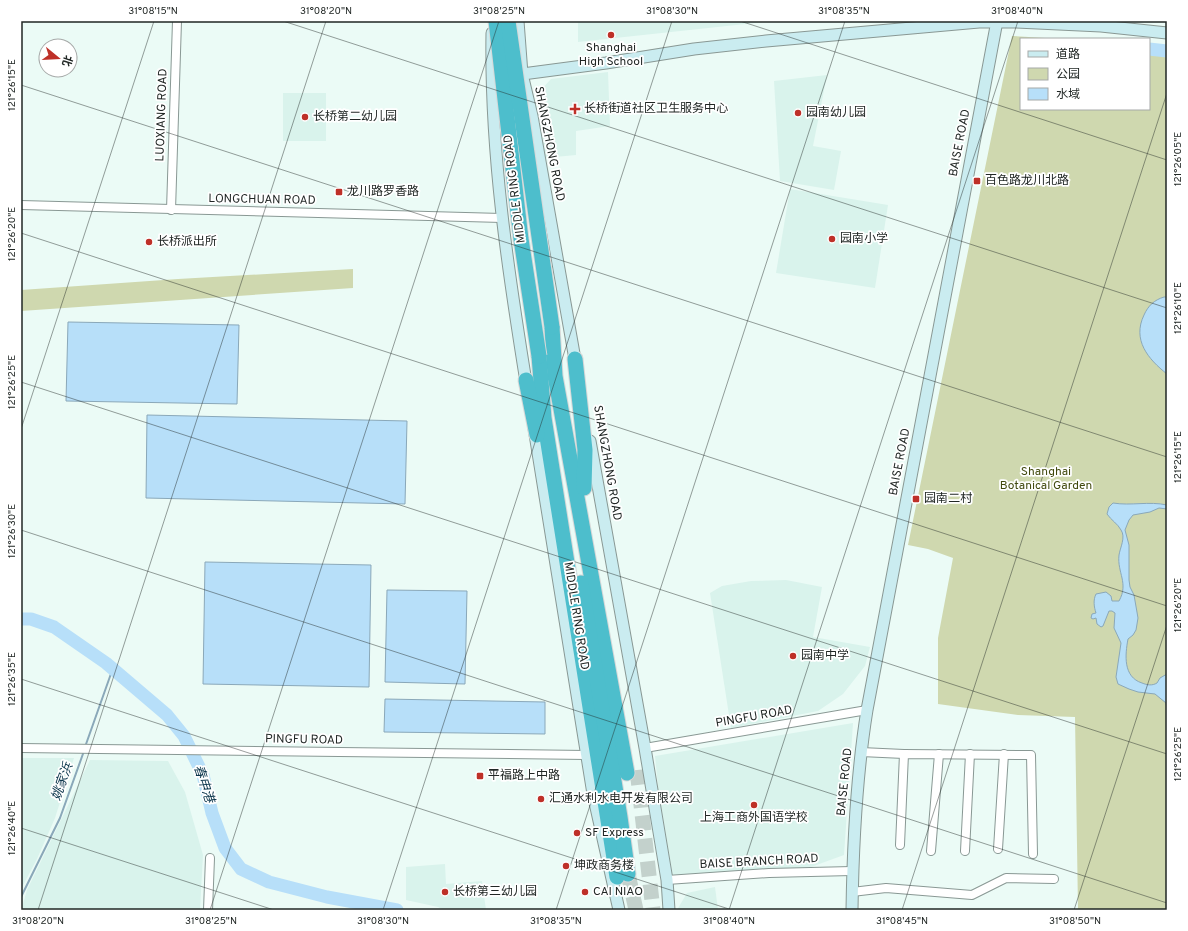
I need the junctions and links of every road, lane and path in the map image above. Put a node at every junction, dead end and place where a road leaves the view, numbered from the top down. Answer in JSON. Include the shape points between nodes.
{"nodes":[{"id":1,"x":177,"y":21,"type":"edge"},
{"id":2,"x":492,"y":21,"type":"edge"},
{"id":3,"x":496,"y":21,"type":"edge"},
{"id":4,"x":508,"y":21,"type":"edge"},
{"id":5,"x":518,"y":21,"type":"edge"},
{"id":6,"x":899,"y":21,"type":"edge"},
{"id":7,"x":997,"y":21,"type":"edge"},
{"id":8,"x":1137,"y":21,"type":"edge"},
{"id":9,"x":1167,"y":25,"type":"edge"},
{"id":10,"x":1167,"y":33,"type":"edge"},
{"id":11,"x":522,"y":70,"type":"junction"},
{"id":12,"x":491,"y":74,"type":"junction"},
{"id":13,"x":21,"y":205,"type":"edge"},
{"id":14,"x":171,"y":210,"type":"junction"},
{"id":15,"x":502,"y":218,"type":"junction"},
{"id":16,"x":575,"y":359,"type":"junction"},
{"id":17,"x":526,"y":380,"type":"junction"},
{"id":18,"x":565,"y":459,"type":"junction"},
{"id":19,"x":584,"y":488,"type":"junction"},
{"id":20,"x":583,"y":657,"type":"junction"},
{"id":21,"x":867,"y":710,"type":"junction"},
{"id":22,"x":21,"y":748,"type":"edge"},
{"id":23,"x":644,"y":748,"type":"junction"},
{"id":24,"x":861,"y":752,"type":"junction"},
{"id":25,"x":904,"y":754,"type":"junction"},
{"id":26,"x":939,"y":754,"type":"junction"},
{"id":27,"x":970,"y":754,"type":"junction"},
{"id":28,"x":1004,"y":754,"type":"junction"},
{"id":29,"x":587,"y":755,"type":"junction"},
{"id":30,"x":900,"y":845,"type":"dead end"},
{"id":31,"x":998,"y":850,"type":"dead end"},
{"id":32,"x":932,"y":851,"type":"dead end"},
{"id":33,"x":965,"y":851,"type":"dead end"},
{"id":34,"x":1033,"y":854,"type":"dead end"},
{"id":35,"x":210,"y":858,"type":"dead end"},
{"id":36,"x":852,"y":871,"type":"junction"},
{"id":37,"x":1054,"y":879,"type":"dead end"},
{"id":38,"x":667,"y":880,"type":"junction"},
{"id":39,"x":852,"y":892,"type":"junction"},
{"id":40,"x":208,"y":910,"type":"edge"},
{"id":41,"x":619,"y":910,"type":"edge"},
{"id":42,"x":669,"y":910,"type":"edge"},
{"id":43,"x":852,"y":910,"type":"edge"}],
"edges":[{"from":1,"to":14,"type":"street","name":"LUOXIANG ROAD"},
{"from":2,"to":12,"type":"street"},
{"from":3,"to":18,"type":"highway","name":"MIDDLE RING ROAD","bridge":true,"via":[[521,239],[539,356]]},
{"from":4,"to":18,"type":"highway","name":"MIDDLE RING ROAD","bridge":true,"via":[[552,327]]},
{"from":5,"to":11,"type":"street","name":"SHANGZHONG ROAD"},
{"from":6,"to":11,"type":"street","via":[[693,41]]},
{"from":7,"to":10,"type":"street","via":[[1102,26]]},
{"from":7,"to":11,"type":"street","via":[[766,41],[671,52],[606,63]]},
{"from":7,"to":21,"type":"street","name":"BAISE ROAD"},
{"from":8,"to":9,"type":"street"},
{"from":11,"to":12,"type":"street"},
{"from":11,"to":16,"type":"street","name":"SHANGZHONG ROAD"},
{"from":12,"to":15,"type":"street"},
{"from":13,"to":14,"type":"street","name":"LONGCHUAN ROAD"},
{"from":14,"to":15,"type":"street","name":"LONGCHUAN ROAD"},
{"from":15,"to":17,"type":"street"},
{"from":16,"to":19,"type":"highway","via":[[585,450]]},
{"from":16,"to":23,"type":"street","name":"SHANGZHONG ROAD"},
{"from":17,"to":20,"type":"highway"},
{"from":17,"to":29,"type":"street"},
{"from":18,"to":19,"type":"highway","name":"MIDDLE RING ROAD"},
{"from":18,"to":19,"type":"highway","name":"MIDDLE RING ROAD","via":[[632,772]]},
{"from":18,"to":20,"type":"highway","name":"MIDDLE RING ROAD"},
{"from":18,"to":20,"type":"highway","name":"MIDDLE RING ROAD","via":[[620,817],[623,875]]},
{"from":21,"to":23,"type":"street","name":"PINGFU ROAD"},
{"from":21,"to":24,"type":"street","name":"BAISE ROAD"},
{"from":22,"to":29,"type":"street","name":"PINGFU ROAD"},
{"from":23,"to":38,"type":"street","name":"SHANGZHONG ROAD"},
{"from":24,"to":25,"type":"street"},
{"from":24,"to":36,"type":"street","name":"BAISE ROAD"},
{"from":25,"to":26,"type":"street"},
{"from":25,"to":30,"type":"street"},
{"from":26,"to":27,"type":"street"},
{"from":26,"to":32,"type":"street"},
{"from":27,"to":28,"type":"street"},
{"from":27,"to":33,"type":"street"},
{"from":28,"to":31,"type":"street"},
{"from":28,"to":34,"type":"street","via":[[1031,755]]},
{"from":29,"to":41,"type":"street","via":[[593,794]]},
{"from":35,"to":40,"type":"street"},
{"from":36,"to":38,"type":"street","name":"BAISE BRANCH ROAD","via":[[769,873]]},
{"from":36,"to":39,"type":"street","name":"BAISE ROAD"},
{"from":37,"to":39,"type":"street","via":[[1006,878],[972,895],[886,888]]},
{"from":38,"to":42,"type":"street","name":"SHANGZHONG ROAD"},
{"from":39,"to":43,"type":"street","name":"BAISE ROAD"}]}
